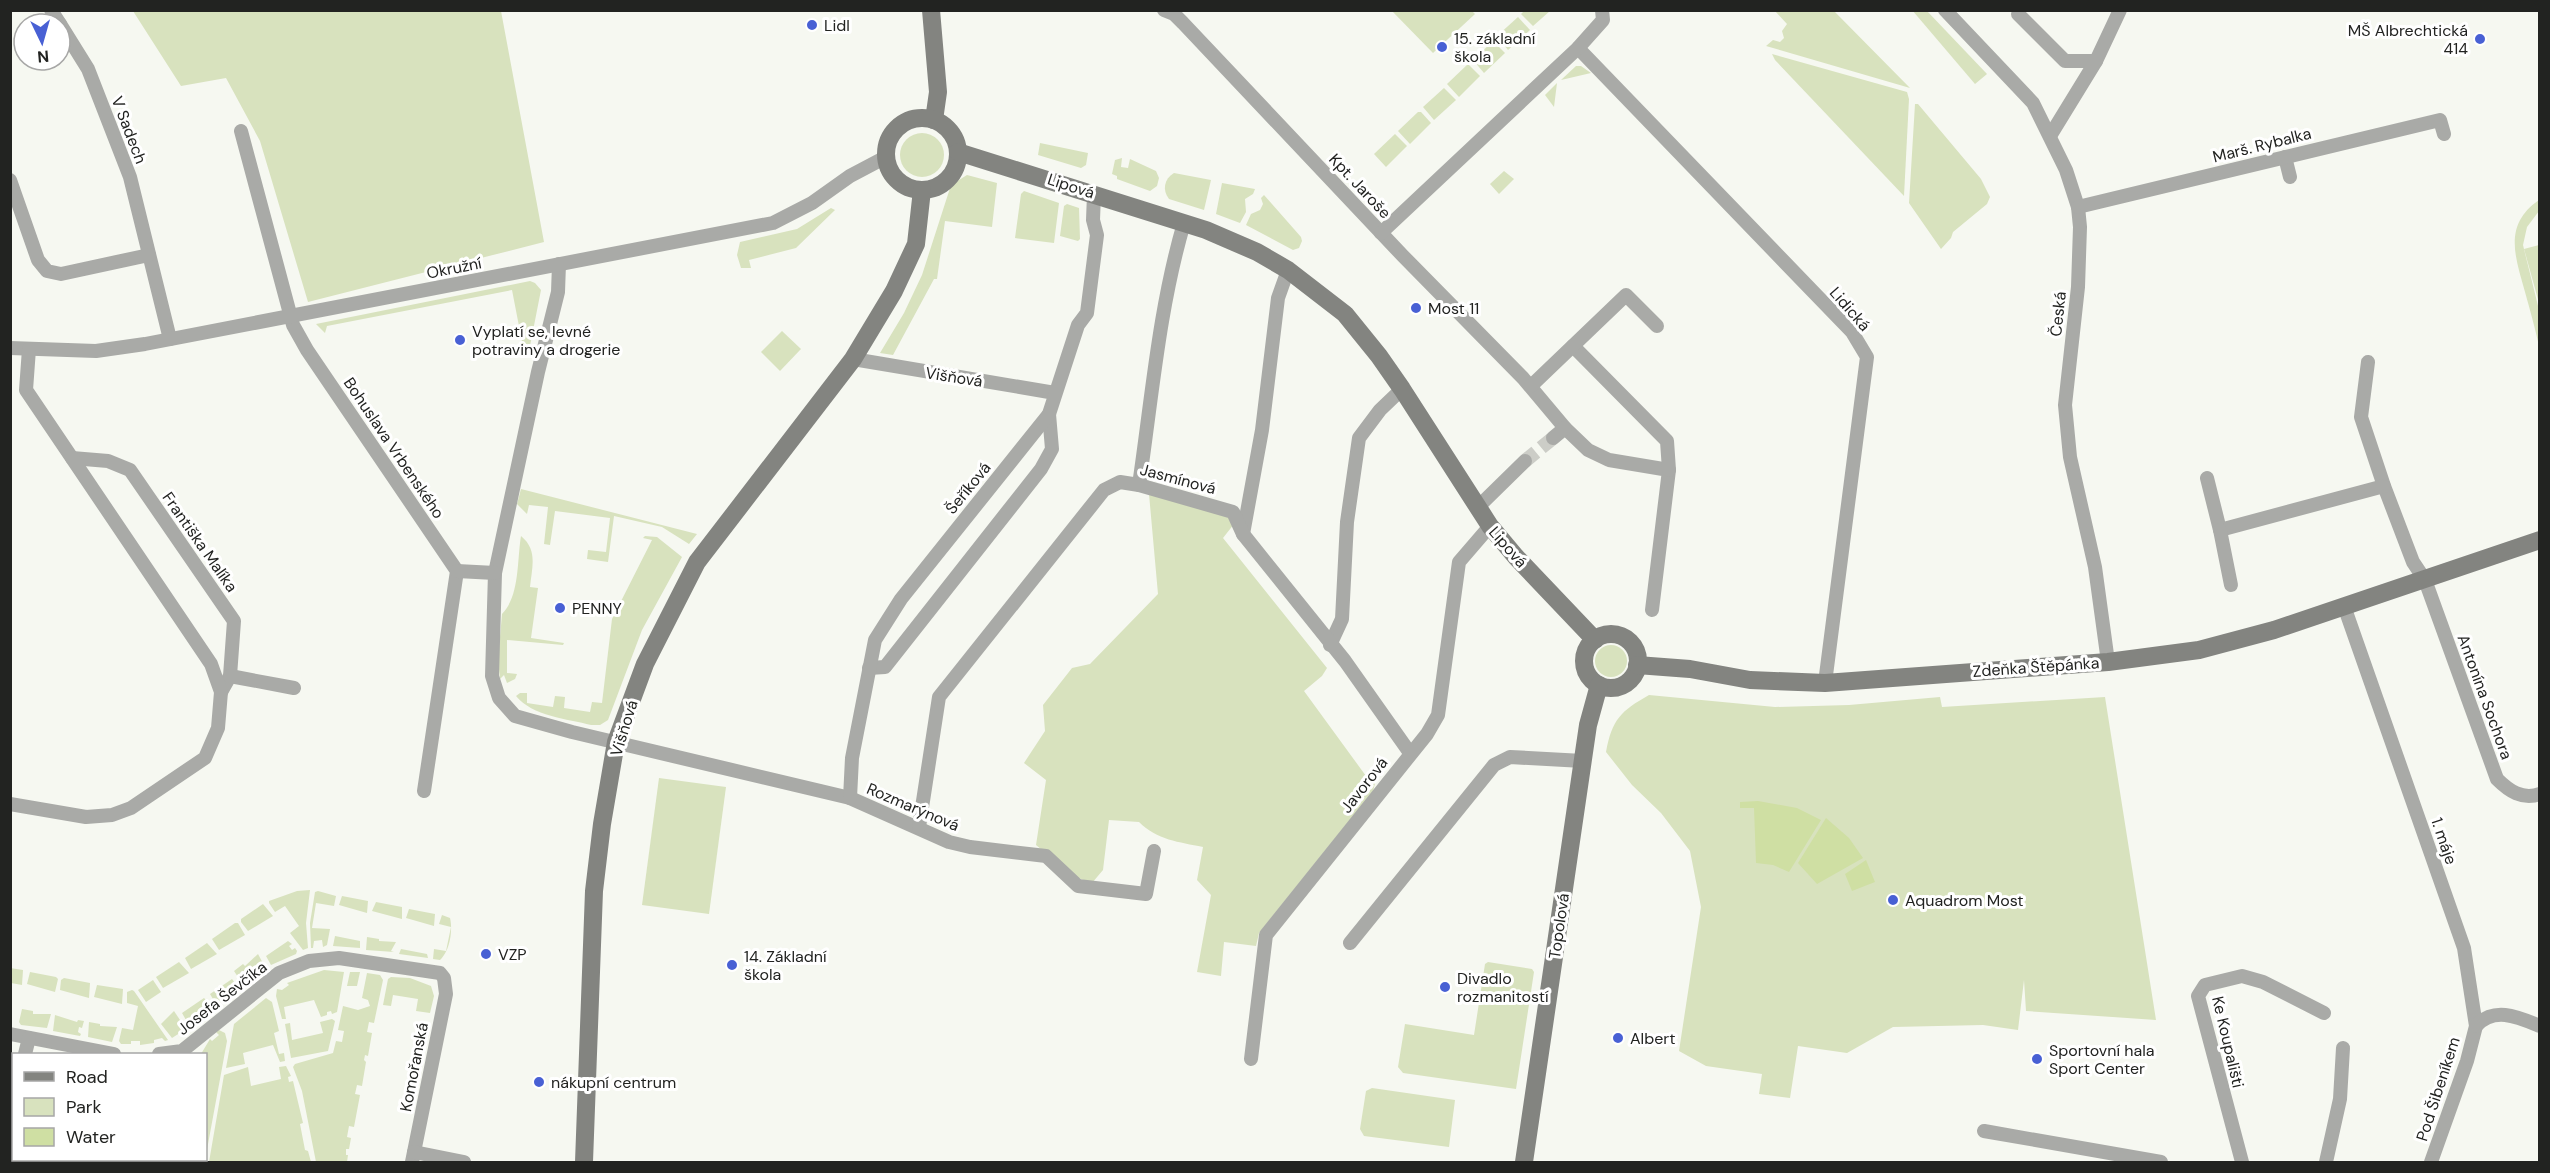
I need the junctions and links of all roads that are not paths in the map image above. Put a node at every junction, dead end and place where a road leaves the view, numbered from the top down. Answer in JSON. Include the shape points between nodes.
{"nodes":[{"id":1,"x":931,"y":10,"type":"edge"},
{"id":2,"x":1164,"y":10,"type":"edge"},
{"id":3,"x":1602,"y":10,"type":"edge"},
{"id":4,"x":1945,"y":10,"type":"edge"},
{"id":5,"x":2120,"y":10,"type":"edge"},
{"id":6,"x":2018,"y":14,"type":"dead end"},
{"id":7,"x":72,"y":43,"type":"edge"},
{"id":8,"x":1578,"y":48,"type":"junction"},
{"id":9,"x":2096,"y":61,"type":"junction"},
{"id":10,"x":934,"y":120,"type":"junction"},
{"id":11,"x":241,"y":131,"type":"dead end"},
{"id":12,"x":2444,"y":134,"type":"dead end"},
{"id":13,"x":2050,"y":136,"type":"junction"},
{"id":14,"x":958,"y":152,"type":"junction"},
{"id":15,"x":886,"y":157,"type":"junction"},
{"id":16,"x":2285,"y":157,"type":"junction"},
{"id":17,"x":2290,"y":177,"type":"dead end"},
{"id":18,"x":10,"y":180,"type":"edge"},
{"id":19,"x":922,"y":190,"type":"junction"},
{"id":20,"x":1094,"y":194,"type":"junction"},
{"id":21,"x":2078,"y":207,"type":"junction"},
{"id":22,"x":1184,"y":223,"type":"junction"},
{"id":23,"x":1381,"y":233,"type":"junction"},
{"id":24,"x":149,"y":255,"type":"junction"},
{"id":25,"x":559,"y":264,"type":"junction"},
{"id":26,"x":1288,"y":270,"type":"junction"},
{"id":27,"x":291,"y":316,"type":"junction"},
{"id":28,"x":1657,"y":326,"type":"dead end"},
{"id":29,"x":170,"y":339,"type":"junction"},
{"id":30,"x":1573,"y":346,"type":"junction"},
{"id":31,"x":10,"y":348,"type":"edge"},
{"id":32,"x":29,"y":349,"type":"junction"},
{"id":33,"x":853,"y":359,"type":"junction"},
{"id":34,"x":2368,"y":362,"type":"dead end"},
{"id":35,"x":1531,"y":386,"type":"junction"},
{"id":36,"x":1402,"y":389,"type":"junction"},
{"id":37,"x":1055,"y":393,"type":"junction"},
{"id":38,"x":1049,"y":414,"type":"junction"},
{"id":39,"x":1565,"y":428,"type":"junction"},
{"id":40,"x":1553,"y":438,"type":"tunnel mouth"},
{"id":41,"x":72,"y":458,"type":"junction"},
{"id":42,"x":1525,"y":461,"type":"tunnel mouth"},
{"id":43,"x":1669,"y":470,"type":"junction"},
{"id":44,"x":2207,"y":478,"type":"dead end"},
{"id":45,"x":1139,"y":485,"type":"junction"},
{"id":46,"x":2384,"y":486,"type":"junction"},
{"id":47,"x":1477,"y":508,"type":"junction"},
{"id":48,"x":1490,"y":526,"type":"junction"},
{"id":49,"x":2220,"y":530,"type":"junction"},
{"id":50,"x":1243,"y":534,"type":"junction"},
{"id":51,"x":2540,"y":540,"type":"edge"},
{"id":52,"x":457,"y":571,"type":"junction"},
{"id":53,"x":495,"y":573,"type":"junction"},
{"id":54,"x":2425,"y":580,"type":"junction"},
{"id":55,"x":2231,"y":585,"type":"dead end"},
{"id":56,"x":2344,"y":606,"type":"junction"},
{"id":57,"x":1652,"y":610,"type":"dead end"},
{"id":58,"x":1595,"y":640,"type":"junction"},
{"id":59,"x":1330,"y":645,"type":"junction"},
{"id":60,"x":2108,"y":662,"type":"junction"},
{"id":61,"x":1638,"y":665,"type":"junction"},
{"id":62,"x":869,"y":668,"type":"junction"},
{"id":63,"x":230,"y":676,"type":"junction"},
{"id":64,"x":1824,"y":683,"type":"junction"},
{"id":65,"x":1599,"y":685,"type":"junction"},
{"id":66,"x":294,"y":688,"type":"dead end"},
{"id":67,"x":221,"y":692,"type":"junction"},
{"id":68,"x":616,"y":742,"type":"junction"},
{"id":69,"x":1410,"y":753,"type":"junction"},
{"id":70,"x":1583,"y":761,"type":"junction"},
{"id":71,"x":424,"y":791,"type":"dead end"},
{"id":72,"x":2540,"y":794,"type":"edge"},
{"id":73,"x":850,"y":798,"type":"junction"},
{"id":74,"x":10,"y":804,"type":"edge"},
{"id":75,"x":919,"y":827,"type":"junction"},
{"id":76,"x":1154,"y":851,"type":"dead end"},
{"id":77,"x":1350,"y":943,"type":"dead end"},
{"id":78,"x":444,"y":978,"type":"joint"},
{"id":79,"x":2324,"y":1013,"type":"dead end"},
{"id":80,"x":2476,"y":1026,"type":"junction"},
{"id":81,"x":2540,"y":1026,"type":"edge"},
{"id":82,"x":10,"y":1034,"type":"edge"},
{"id":83,"x":29,"y":1038,"type":"junction"},
{"id":84,"x":2343,"y":1048,"type":"dead end"},
{"id":85,"x":183,"y":1052,"type":"edge"},
{"id":86,"x":25,"y":1053,"type":"edge"},
{"id":87,"x":109,"y":1053,"type":"edge"},
{"id":88,"x":1251,"y":1059,"type":"dead end"},
{"id":89,"x":1984,"y":1131,"type":"dead end"},
{"id":90,"x":413,"y":1157,"type":"edge"},
{"id":91,"x":464,"y":1162,"type":"edge"},
{"id":92,"x":585,"y":1162,"type":"edge"},
{"id":93,"x":1524,"y":1162,"type":"edge"},
{"id":94,"x":2161,"y":1162,"type":"edge"},
{"id":95,"x":2242,"y":1162,"type":"edge"},
{"id":96,"x":2326,"y":1162,"type":"edge"},
{"id":97,"x":2431,"y":1162,"type":"edge"}],
"edges":[{"from":1,"to":10,"type":"street","via":[[938,92]]},
{"from":2,"to":23,"type":"street","name":"Kpt. Jaroše","via":[[1183,23]]},
{"from":3,"to":8,"type":"street","via":[[1603,20]]},
{"from":4,"to":13,"type":"street","name":"Česká","via":[[2033,103]]},
{"from":5,"to":9,"type":"street"},
{"from":6,"to":9,"type":"street","via":[[2065,61]]},
{"from":7,"to":24,"type":"street","name":"V Sadech","via":[[88,69],[130,177]]},
{"from":8,"to":23,"type":"street"},
{"from":8,"to":64,"type":"street","name":"Lidická","via":[[1852,332],[1868,357]]},
{"from":9,"to":13,"type":"street"},
{"from":10,"to":14,"type":"street","via":[[950,132]]},
{"from":10,"to":15,"type":"street","via":[[919,119],[898,128],[891,136]]},
{"from":11,"to":27,"type":"street","name":"Bohuslava Vrbenského"},
{"from":12,"to":16,"type":"street","name":"Marš. Rybalka","via":[[2440,120]]},
{"from":13,"to":21,"type":"street","name":"Česká"},
{"from":14,"to":19,"type":"street","via":[[952,175],[944,183]]},
{"from":14,"to":20,"type":"street","name":"Lipová"},
{"from":15,"to":19,"type":"street","via":[[889,168],[902,184]]},
{"from":15,"to":25,"type":"street","name":"Okružní","via":[[773,223]]},
{"from":16,"to":17,"type":"street"},
{"from":16,"to":21,"type":"street","name":"Marš. Rybalka"},
{"from":18,"to":24,"type":"street","via":[[38,260],[46,271],[61,274]]},
{"from":19,"to":33,"type":"street","name":"Višňová","via":[[916,244],[894,291]]},
{"from":20,"to":22,"type":"street","name":"Lipová"},
{"from":20,"to":37,"type":"street","name":"Šeříková","via":[[1097,235],[1087,313],[1078,325]]},
{"from":21,"to":60,"type":"street","name":"Česká","via":[[2078,287],[2065,405],[2070,457],[2095,567]]},
{"from":22,"to":26,"type":"street","name":"Lipová","via":[[1257,252]]},
{"from":22,"to":45,"type":"street","via":[[1173,261]]},
{"from":23,"to":35,"type":"street","name":"Kpt. Jaroše"},
{"from":24,"to":29,"type":"street","name":"V Sadech"},
{"from":25,"to":27,"type":"street","name":"Okružní"},
{"from":25,"to":53,"type":"street","name":"Rozmarýnová","via":[[558,292]]},
{"from":26,"to":36,"type":"street","name":"Lipová","via":[[1345,314]]},
{"from":26,"to":50,"type":"street","via":[[1278,298],[1262,430]]},
{"from":27,"to":29,"type":"street","name":"Okružní"},
{"from":27,"to":52,"type":"street","name":"Bohuslava Vrbenského","via":[[307,350]]},
{"from":28,"to":30,"type":"street","via":[[1626,295]]},
{"from":29,"to":32,"type":"street","name":"Okružní","via":[[96,351]]},
{"from":30,"to":35,"type":"street"},
{"from":30,"to":43,"type":"street","via":[[1667,441]]},
{"from":31,"to":32,"type":"street","name":"Okružní"},
{"from":32,"to":41,"type":"street","name":"Františka Malíka","via":[[26,390]]},
{"from":33,"to":37,"type":"street","name":"Višňová"},
{"from":33,"to":68,"type":"street","name":"Višňová","via":[[697,562],[645,664]]},
{"from":34,"to":46,"type":"street","via":[[2361,417]]},
{"from":35,"to":39,"type":"street","name":"Kpt. Jaroše"},
{"from":36,"to":47,"type":"street","name":"Lipová"},
{"from":36,"to":59,"type":"street","via":[[1359,438],[1347,522],[1342,619]]},
{"from":37,"to":38,"type":"street","name":"Šeříková"},
{"from":38,"to":62,"type":"street","name":"Šeříková","via":[[901,599],[875,640]]},
{"from":38,"to":62,"type":"street","via":[[1052,449],[1041,469],[885,667]]},
{"from":39,"to":40,"type":"street"},
{"from":39,"to":43,"type":"street","name":"Kpt. Jaroše","via":[[1588,450],[1609,459]]},
{"from":41,"to":63,"type":"street","name":"Františka Malíka","via":[[108,461],[130,470],[234,621]]},
{"from":41,"to":67,"type":"street","name":"Františka Malíka","via":[[212,664]]},
{"from":42,"to":47,"type":"street"},
{"from":43,"to":57,"type":"street"},
{"from":44,"to":49,"type":"street"},
{"from":45,"to":50,"type":"street","name":"Jasmínová","via":[[1233,512]]},
{"from":45,"to":75,"type":"street","name":"Jasmínová","via":[[1120,482],[1104,490],[939,697]]},
{"from":46,"to":49,"type":"street"},
{"from":46,"to":54,"type":"street","via":[[2413,562]]},
{"from":47,"to":48,"type":"street","name":"Lipová"},
{"from":48,"to":58,"type":"street","name":"Lipová"},
{"from":48,"to":69,"type":"street","name":"Javorová","via":[[1459,562],[1438,715]]},
{"from":49,"to":55,"type":"street"},
{"from":50,"to":59,"type":"street","name":"Jasmínová"},
{"from":51,"to":54,"type":"street","name":"Zdeňka Štěpánka"},
{"from":52,"to":53,"type":"street"},
{"from":52,"to":71,"type":"street"},
{"from":53,"to":68,"type":"street","name":"Rozmarýnová","via":[[492,676],[499,698],[515,716]]},
{"from":54,"to":56,"type":"street","name":"Zdeňka Štěpánka"},
{"from":54,"to":72,"type":"street","name":"Antonína Sochora","via":[[2497,779],[2512,794]]},
{"from":56,"to":60,"type":"street","name":"Zdeňka Štěpánka","via":[[2213,647]]},
{"from":56,"to":80,"type":"street","name":"1. máje","via":[[2464,948]]},
{"from":58,"to":61,"type":"street","via":[[1613,635],[1625,638],[1634,647]]},
{"from":58,"to":65,"type":"street","via":[[1584,661],[1590,678]]},
{"from":59,"to":69,"type":"street","name":"Jasmínová"},
{"from":60,"to":64,"type":"street","name":"Zdeňka Štěpánka"},
{"from":61,"to":64,"type":"street","name":"Zdeňka Štěpánka","via":[[1750,680]]},
{"from":61,"to":65,"type":"street","via":[[1626,684],[1610,688]]},
{"from":62,"to":73,"type":"street","name":"Šeříková","via":[[852,758]]},
{"from":63,"to":66,"type":"street"},
{"from":63,"to":67,"type":"street","name":"Františka Malíka"},
{"from":65,"to":70,"type":"street","name":"Topolová"},
{"from":67,"to":74,"type":"street","name":"Františka Malíka","via":[[218,728],[205,758],[131,808],[102,817],[86,817]]},
{"from":68,"to":73,"type":"street","name":"Rozmarýnová"},
{"from":68,"to":92,"type":"street","name":"Višňová","via":[[594,891]]},
{"from":69,"to":88,"type":"street","name":"Javorová","via":[[1266,935]]},
{"from":70,"to":77,"type":"street","via":[[1510,757],[1494,765]]},
{"from":70,"to":93,"type":"street","name":"Topolová"},
{"from":73,"to":75,"type":"street","name":"Rozmarýnová"},
{"from":75,"to":76,"type":"street","name":"Rozmarýnová","via":[[949,842],[970,847],[1046,856],[1078,886],[1146,894]]},
{"from":78,"to":85,"type":"street","name":"Josefa Ševčíka","via":[[440,974],[345,958],[309,961],[279,973]]},
{"from":78,"to":90,"type":"street","name":"Komořanská","via":[[446,994]]},
{"from":79,"to":95,"type":"street","name":"Ke Koupališti","via":[[2242,976],[2205,986],[2198,996]]},
{"from":80,"to":81,"type":"street","via":[[2483,1018],[2503,1014]]},
{"from":80,"to":97,"type":"street","name":"Pod Šibeníkem"},
{"from":82,"to":83,"type":"street"},
{"from":83,"to":86,"type":"street"},
{"from":83,"to":87,"type":"street"},
{"from":84,"to":96,"type":"street","via":[[2340,1099]]},
{"from":89,"to":94,"type":"street"},
{"from":90,"to":91,"type":"street"}]}
